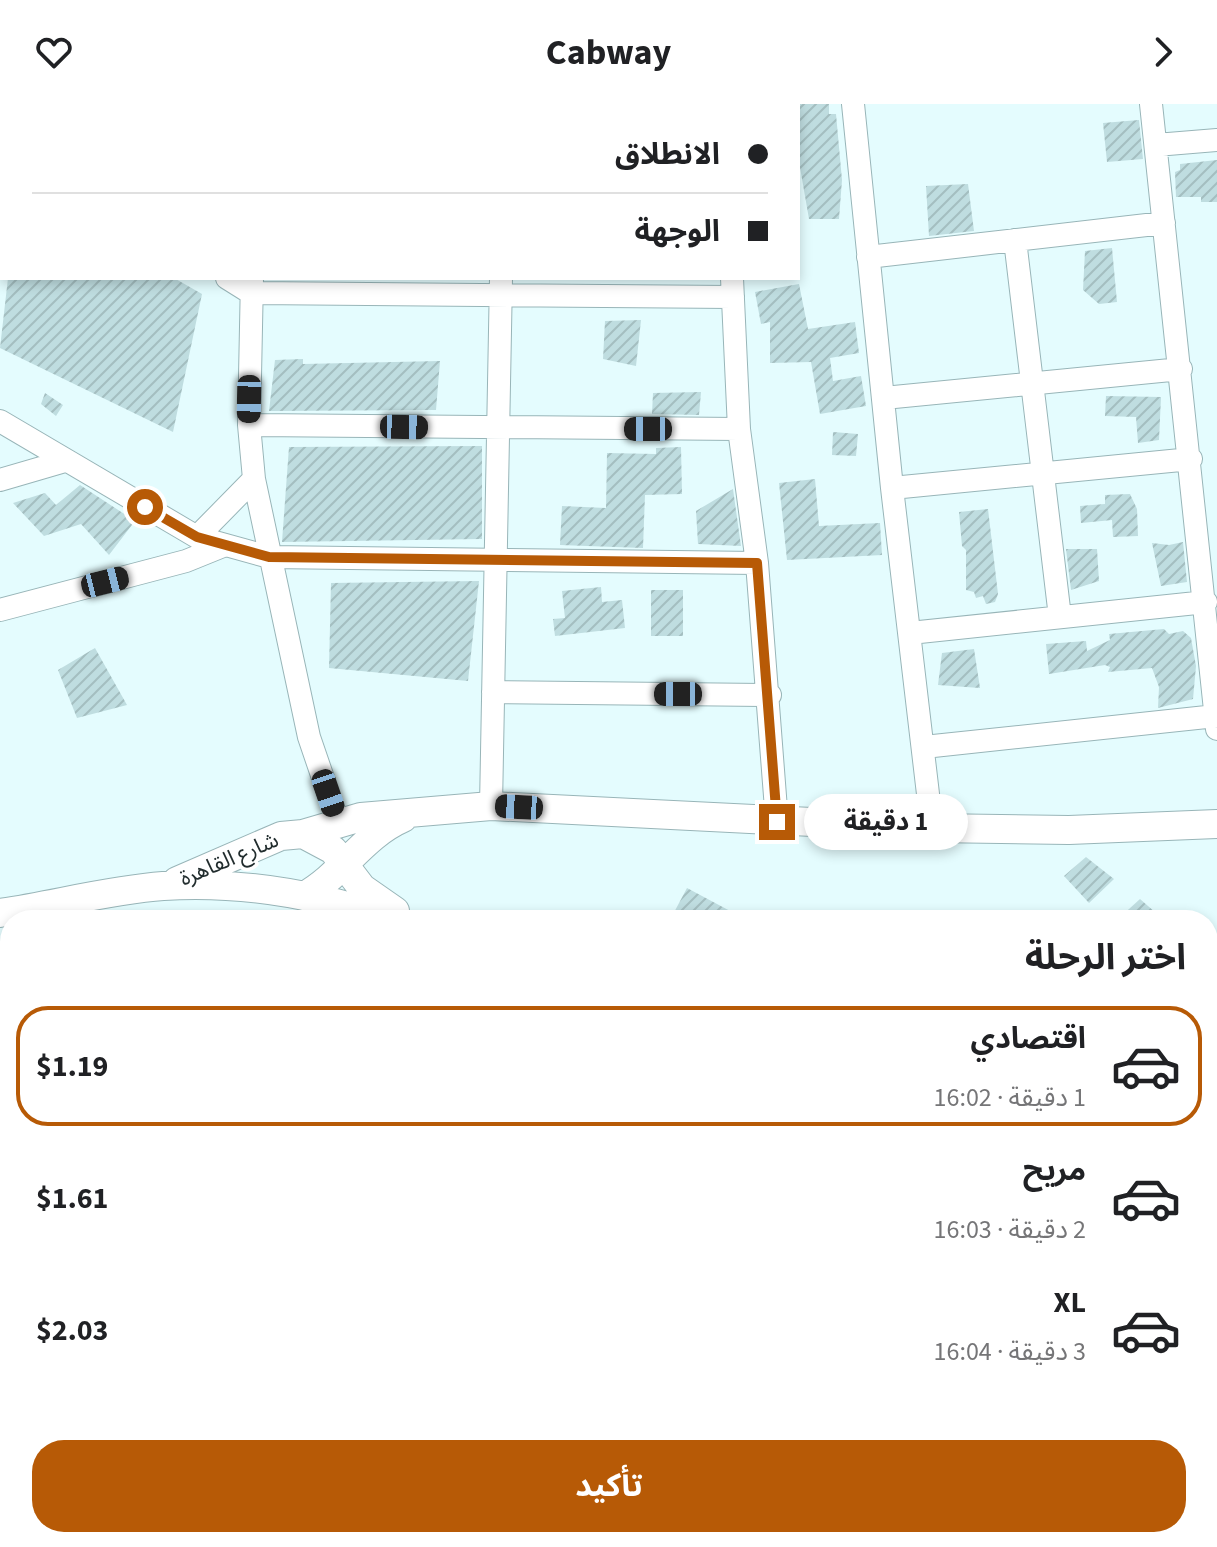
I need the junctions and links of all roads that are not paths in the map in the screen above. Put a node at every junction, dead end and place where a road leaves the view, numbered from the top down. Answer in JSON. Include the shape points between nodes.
{"nodes":[{"id":1,"x":853,"y":104,"type":"edge"},
{"id":2,"x":1151,"y":104,"type":"edge"},
{"id":3,"x":1217,"y":140,"type":"edge"},
{"id":4,"x":1156,"y":145,"type":"junction"},
{"id":5,"x":1164,"y":223,"type":"junction"},
{"id":6,"x":1015,"y":240,"type":"junction"},
{"id":7,"x":868,"y":257,"type":"junction"},
{"id":8,"x":252,"y":285,"type":"edge"},
{"id":9,"x":501,"y":286,"type":"edge"},
{"id":10,"x":732,"y":287,"type":"edge"},
{"id":11,"x":1181,"y":369,"type":"junction"},
{"id":12,"x":1034,"y":383,"type":"junction"},
{"id":13,"x":884,"y":398,"type":"junction"},
{"id":14,"x":0,"y":421,"type":"edge"},
{"id":15,"x":249,"y":425,"type":"junction"},
{"id":16,"x":498,"y":428,"type":"junction"},
{"id":17,"x":739,"y":429,"type":"junction"},
{"id":18,"x":1191,"y":459,"type":"junction"},
{"id":19,"x":65,"y":461,"type":"junction"},
{"id":20,"x":1044,"y":473,"type":"junction"},
{"id":21,"x":254,"y":479,"type":"junction"},
{"id":22,"x":0,"y":480,"type":"edge"},
{"id":23,"x":892,"y":488,"type":"junction"},
{"id":24,"x":197,"y":537,"type":"junction"},
{"id":25,"x":223,"y":546,"type":"junction"},
{"id":26,"x":269,"y":557,"type":"junction"},
{"id":27,"x":497,"y":560,"type":"junction"},
{"id":28,"x":757,"y":563,"type":"junction"},
{"id":29,"x":1206,"y":602,"type":"junction"},
{"id":30,"x":0,"y":610,"type":"edge"},
{"id":31,"x":1060,"y":617,"type":"junction"},
{"id":32,"x":910,"y":633,"type":"junction"},
{"id":33,"x":493,"y":692,"type":"junction"},
{"id":34,"x":770,"y":695,"type":"junction"},
{"id":35,"x":1216,"y":722,"type":"edge"},
{"id":36,"x":924,"y":747,"type":"junction"},
{"id":37,"x":491,"y":806,"type":"junction"},
{"id":38,"x":419,"y":812,"type":"junction"},
{"id":39,"x":338,"y":822,"type":"junction"},
{"id":40,"x":777,"y":822,"type":"junction"},
{"id":41,"x":1217,"y":824,"type":"edge"},
{"id":42,"x":932,"y":828,"type":"junction"},
{"id":43,"x":292,"y":835,"type":"junction"},
{"id":44,"x":344,"y":864,"type":"junction"},
{"id":45,"x":161,"y":886,"type":"junction"},
{"id":46,"x":294,"y":894,"type":"junction"},
{"id":47,"x":18,"y":910,"type":"edge"},
{"id":48,"x":354,"y":910,"type":"edge"},
{"id":49,"x":394,"y":910,"type":"edge"}],
"edges":[{"from":1,"to":7,"type":"street"},
{"from":2,"to":4,"type":"street"},
{"from":3,"to":4,"type":"street"},
{"from":4,"to":5,"type":"street"},
{"from":5,"to":6,"type":"street"},
{"from":5,"to":11,"type":"street"},
{"from":6,"to":7,"type":"street"},
{"from":6,"to":12,"type":"street"},
{"from":7,"to":13,"type":"street"},
{"from":8,"to":9,"type":"street"},
{"from":8,"to":15,"type":"street"},
{"from":9,"to":10,"type":"street"},
{"from":9,"to":16,"type":"street"},
{"from":10,"to":17,"type":"street"},
{"from":11,"to":12,"type":"street"},
{"from":11,"to":18,"type":"street"},
{"from":12,"to":13,"type":"street"},
{"from":12,"to":20,"type":"street"},
{"from":13,"to":23,"type":"street"},
{"from":14,"to":19,"type":"street"},
{"from":15,"to":16,"type":"street"},
{"from":15,"to":21,"type":"street"},
{"from":16,"to":17,"type":"street"},
{"from":16,"to":27,"type":"street"},
{"from":17,"to":28,"type":"street"},
{"from":18,"to":20,"type":"street"},
{"from":18,"to":29,"type":"street"},
{"from":19,"to":22,"type":"street"},
{"from":19,"to":24,"type":"street"},
{"from":20,"to":23,"type":"street"},
{"from":20,"to":31,"type":"street"},
{"from":21,"to":24,"type":"street"},
{"from":21,"to":26,"type":"street"},
{"from":23,"to":32,"type":"street"},
{"from":24,"to":25,"type":"street"},
{"from":25,"to":26,"type":"street"},
{"from":25,"to":30,"type":"street","via":[[186,561]]},
{"from":26,"to":27,"type":"street"},
{"from":26,"to":39,"type":"street","via":[[309,737]]},
{"from":27,"to":28,"type":"street"},
{"from":27,"to":33,"type":"street"},
{"from":28,"to":34,"type":"street"},
{"from":29,"to":31,"type":"street"},
{"from":29,"to":35,"type":"street"},
{"from":31,"to":32,"type":"street"},
{"from":32,"to":36,"type":"street"},
{"from":33,"to":34,"type":"street"},
{"from":33,"to":37,"type":"street"},
{"from":34,"to":40,"type":"street"},
{"from":35,"to":36,"type":"street"},
{"from":36,"to":42,"type":"street"},
{"from":37,"to":38,"type":"main road"},
{"from":37,"to":40,"type":"main road"},
{"from":38,"to":39,"type":"main road"},
{"from":38,"to":44,"type":"main road","via":[[378,831]]},
{"from":39,"to":43,"type":"main road"},
{"from":40,"to":42,"type":"main road"},
{"from":41,"to":42,"type":"main road"},
{"from":43,"to":44,"type":"main road","name":"شارع القاهرة","via":[[326,844]]},
{"from":43,"to":45,"type":"main road","name":"شارع القاهرة"},
{"from":43,"to":46,"type":"main road","via":[[271,847],[267,861],[269,876]]},
{"from":44,"to":46,"type":"main road"},
{"from":44,"to":49,"type":"main road","name":"شارع القاهرة","via":[[362,888]]},
{"from":45,"to":46,"type":"main road","name":"شارع القاهرة"},
{"from":45,"to":47,"type":"main road","name":"شارع القاهرة"},
{"from":46,"to":48,"type":"main road","name":"شارع القاهرة"}]}
